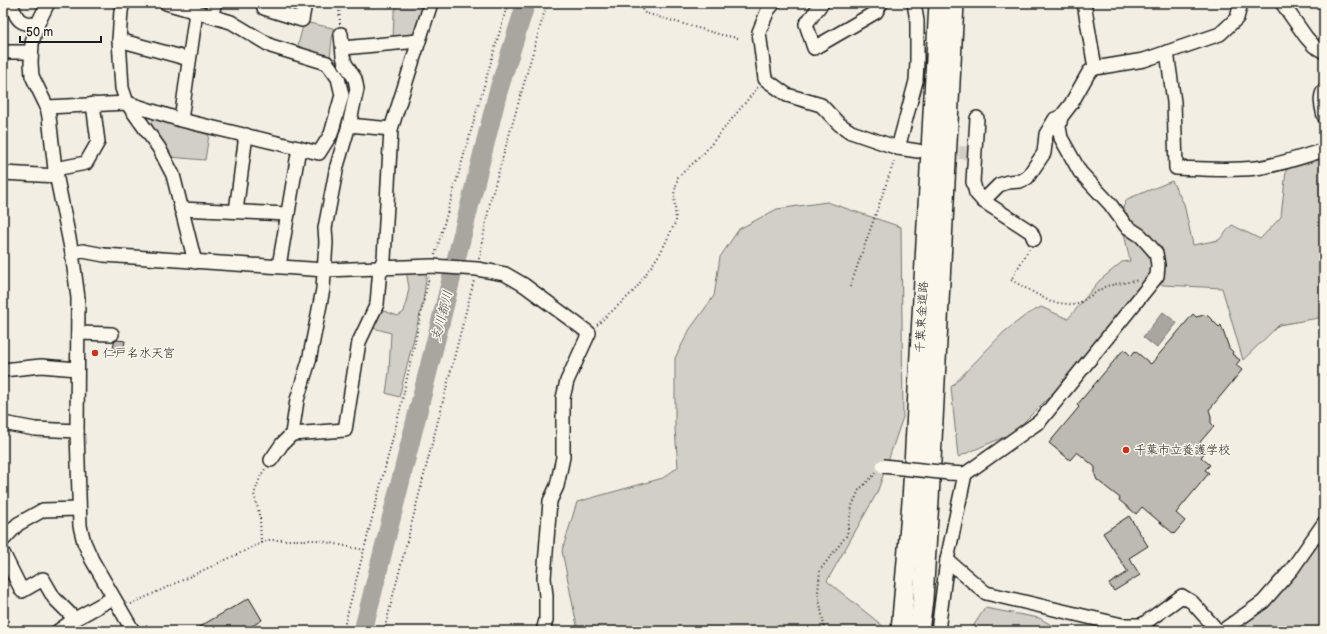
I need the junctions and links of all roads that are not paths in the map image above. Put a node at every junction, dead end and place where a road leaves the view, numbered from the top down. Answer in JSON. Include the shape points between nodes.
{"nodes":[{"id":1,"x":8,"y":3,"type":"edge"},
{"id":2,"x":48,"y":3,"type":"edge"},
{"id":3,"x":123,"y":3,"type":"edge"},
{"id":4,"x":166,"y":3,"type":"edge"},
{"id":5,"x":215,"y":3,"type":"edge"},
{"id":6,"x":266,"y":3,"type":"edge"},
{"id":7,"x":305,"y":3,"type":"edge"},
{"id":8,"x":431,"y":3,"type":"edge"},
{"id":9,"x":774,"y":3,"type":"edge"},
{"id":10,"x":822,"y":3,"type":"edge"},
{"id":11,"x":881,"y":3,"type":"edge"},
{"id":12,"x":914,"y":3,"type":"edge"},
{"id":13,"x":939,"y":3,"type":"edge"},
{"id":14,"x":954,"y":3,"type":"edge"},
{"id":15,"x":1084,"y":3,"type":"edge"},
{"id":16,"x":1241,"y":3,"type":"edge"},
{"id":17,"x":1282,"y":3,"type":"edge"},
{"id":18,"x":196,"y":12,"type":"junction"},
{"id":19,"x":211,"y":16,"type":"junction"},
{"id":20,"x":37,"y":25,"type":"junction"},
{"id":21,"x":341,"y":34,"type":"road end"},
{"id":22,"x":119,"y":40,"type":"junction"},
{"id":23,"x":418,"y":41,"type":"junction"},
{"id":24,"x":343,"y":48,"type":"junction"},
{"id":25,"x":3,"y":52,"type":"edge"},
{"id":26,"x":31,"y":52,"type":"junction"},
{"id":27,"x":1167,"y":52,"type":"junction"},
{"id":28,"x":1324,"y":52,"type":"edge"},
{"id":29,"x":189,"y":58,"type":"junction"},
{"id":30,"x":1095,"y":68,"type":"junction"},
{"id":31,"x":1324,"y":90,"type":"edge"},
{"id":32,"x":127,"y":103,"type":"junction"},
{"id":33,"x":93,"y":104,"type":"junction"},
{"id":34,"x":46,"y":107,"type":"junction"},
{"id":35,"x":1324,"y":116,"type":"edge"},
{"id":36,"x":977,"y":118,"type":"dead end"},
{"id":37,"x":1061,"y":118,"type":"junction"},
{"id":38,"x":181,"y":120,"type":"junction"},
{"id":39,"x":349,"y":125,"type":"junction"},
{"id":40,"x":391,"y":129,"type":"junction"},
{"id":41,"x":246,"y":135,"type":"junction"},
{"id":42,"x":299,"y":148,"type":"junction"},
{"id":43,"x":898,"y":148,"type":"junction"},
{"id":44,"x":1324,"y":150,"type":"edge"},
{"id":45,"x":918,"y":151,"type":"dead end"},
{"id":46,"x":56,"y":172,"type":"junction"},
{"id":47,"x":3,"y":173,"type":"edge"},
{"id":48,"x":983,"y":201,"type":"junction"},
{"id":49,"x":181,"y":208,"type":"junction"},
{"id":50,"x":236,"y":211,"type":"junction"},
{"id":51,"x":288,"y":214,"type":"junction"},
{"id":52,"x":1034,"y":239,"type":"road end"},
{"id":53,"x":72,"y":253,"type":"junction"},
{"id":54,"x":195,"y":262,"type":"junction"},
{"id":55,"x":279,"y":266,"type":"junction"},
{"id":56,"x":380,"y":268,"type":"junction"},
{"id":57,"x":325,"y":270,"type":"junction"},
{"id":58,"x":78,"y":332,"type":"junction"},
{"id":59,"x":112,"y":334,"type":"dead end"},
{"id":60,"x":77,"y":369,"type":"junction"},
{"id":61,"x":3,"y":370,"type":"edge"},
{"id":62,"x":3,"y":423,"type":"edge"},
{"id":63,"x":77,"y":431,"type":"junction"},
{"id":64,"x":292,"y":434,"type":"junction"},
{"id":65,"x":272,"y":460,"type":"road end"},
{"id":66,"x":883,"y":466,"type":"road end"},
{"id":67,"x":965,"y":474,"type":"junction"},
{"id":68,"x":79,"y":509,"type":"junction"},
{"id":69,"x":1324,"y":523,"type":"edge"},
{"id":70,"x":3,"y":540,"type":"edge"},
{"id":71,"x":3,"y":553,"type":"edge"},
{"id":72,"x":947,"y":560,"type":"junction"},
{"id":73,"x":121,"y":604,"type":"junction"},
{"id":74,"x":75,"y":619,"type":"junction"},
{"id":75,"x":138,"y":628,"type":"edge"},
{"id":76,"x":58,"y":631,"type":"edge"},
{"id":77,"x":543,"y":631,"type":"edge"},
{"id":78,"x":901,"y":631,"type":"edge"},
{"id":79,"x":919,"y":631,"type":"edge"},
{"id":80,"x":938,"y":631,"type":"edge"},
{"id":81,"x":1218,"y":631,"type":"edge"},
{"id":82,"x":1222,"y":631,"type":"edge"}],
"edges":[{"from":1,"to":20,"type":"street","via":[[21,21]]},
{"from":2,"to":20,"type":"street"},
{"from":3,"to":22,"type":"street"},
{"from":4,"to":18,"type":"street"},
{"from":5,"to":19,"type":"street"},
{"from":6,"to":7,"type":"street","via":[[264,8],[302,20]]},
{"from":8,"to":23,"type":"street"},
{"from":9,"to":43,"type":"street","via":[[758,32],[765,79],[787,95],[821,104],[839,124],[851,132]]},
{"from":10,"to":11,"type":"street","via":[[806,24],[814,48],[876,12]]},
{"from":12,"to":43,"type":"street","via":[[917,21],[916,81]]},
{"from":13,"to":78,"type":"highway","name":"千葉東金道路","via":[[912,502]]},
{"from":14,"to":79,"type":"highway","name":"千葉東金道路","via":[[929,492]]},
{"from":15,"to":30,"type":"street"},
{"from":16,"to":27,"type":"street","via":[[1237,18],[1220,34]]},
{"from":17,"to":28,"type":"street","via":[[1306,37]]},
{"from":18,"to":19,"type":"street"},
{"from":18,"to":29,"type":"street"},
{"from":19,"to":42,"type":"street","via":[[231,22],[271,46],[327,63],[338,78],[342,95],[331,134],[319,153]]},
{"from":20,"to":26,"type":"street"},
{"from":21,"to":24,"type":"street"},
{"from":22,"to":29,"type":"street"},
{"from":22,"to":32,"type":"street","via":[[122,88]]},
{"from":23,"to":24,"type":"street"},
{"from":23,"to":40,"type":"street"},
{"from":24,"to":39,"type":"street","via":[[345,63],[355,79],[357,89]]},
{"from":25,"to":26,"type":"street"},
{"from":26,"to":34,"type":"street","via":[[32,76]]},
{"from":27,"to":30,"type":"street","via":[[1144,60]]},
{"from":27,"to":44,"type":"street","via":[[1174,102],[1176,168],[1257,168]]},
{"from":29,"to":38,"type":"street"},
{"from":30,"to":37,"type":"street","via":[[1089,72]]},
{"from":31,"to":35,"type":"street","via":[[1321,94]]},
{"from":32,"to":33,"type":"street"},
{"from":32,"to":38,"type":"street"},
{"from":32,"to":49,"type":"street","via":[[159,148],[173,175]]},
{"from":33,"to":34,"type":"street"},
{"from":33,"to":46,"type":"street","via":[[98,142],[86,163]]},
{"from":34,"to":46,"type":"street"},
{"from":36,"to":48,"type":"street","via":[[973,182],[976,192]]},
{"from":37,"to":48,"type":"street","via":[[1055,119],[1046,134],[1044,153],[1027,178],[999,184]]},
{"from":37,"to":67,"type":"street","via":[[1061,138],[1080,172],[1110,204],[1126,226],[1141,236],[1156,253],[1157,276],[1040,421]]},
{"from":38,"to":41,"type":"street"},
{"from":39,"to":40,"type":"street"},
{"from":39,"to":57,"type":"street","via":[[324,228]]},
{"from":40,"to":56,"type":"street","via":[[384,259]]},
{"from":41,"to":42,"type":"street"},
{"from":41,"to":50,"type":"street"},
{"from":42,"to":51,"type":"street"},
{"from":43,"to":45,"type":"street"},
{"from":46,"to":47,"type":"street"},
{"from":46,"to":53,"type":"street"},
{"from":48,"to":52,"type":"street","via":[[1031,232]]},
{"from":49,"to":50,"type":"street"},
{"from":49,"to":54,"type":"street"},
{"from":50,"to":51,"type":"street"},
{"from":51,"to":55,"type":"street"},
{"from":53,"to":54,"type":"street","via":[[83,251]]},
{"from":53,"to":58,"type":"street","via":[[78,298]]},
{"from":54,"to":55,"type":"street"},
{"from":55,"to":57,"type":"street"},
{"from":56,"to":57,"type":"street"},
{"from":56,"to":64,"type":"street","via":[[377,304],[359,342],[345,430]]},
{"from":56,"to":77,"type":"street","via":[[432,266],[505,274],[589,333],[567,382],[563,398],[563,457],[557,486],[550,501],[544,578],[546,620]]},
{"from":57,"to":64,"type":"street","via":[[324,289],[309,361],[297,400]]},
{"from":58,"to":59,"type":"street"},
{"from":58,"to":60,"type":"street"},
{"from":60,"to":61,"type":"street","via":[[41,366]]},
{"from":60,"to":63,"type":"street"},
{"from":62,"to":63,"type":"street","via":[[35,429]]},
{"from":63,"to":68,"type":"street"},
{"from":64,"to":65,"type":"street"},
{"from":66,"to":67,"type":"street","bridge":true},
{"from":67,"to":72,"type":"street"},
{"from":68,"to":70,"type":"street","via":[[43,510],[18,524]]},
{"from":68,"to":73,"type":"street","via":[[84,542],[92,560]]},
{"from":69,"to":82,"type":"street","via":[[1292,569],[1263,602]]},
{"from":71,"to":74,"type":"street","via":[[22,591],[43,579],[54,598]]},
{"from":72,"to":80,"type":"street"},
{"from":72,"to":81,"type":"street","via":[[986,593],[1122,625],[1142,625],[1182,596],[1192,602]]},
{"from":73,"to":74,"type":"street"},
{"from":73,"to":75,"type":"street"},
{"from":74,"to":76,"type":"street"}]}
